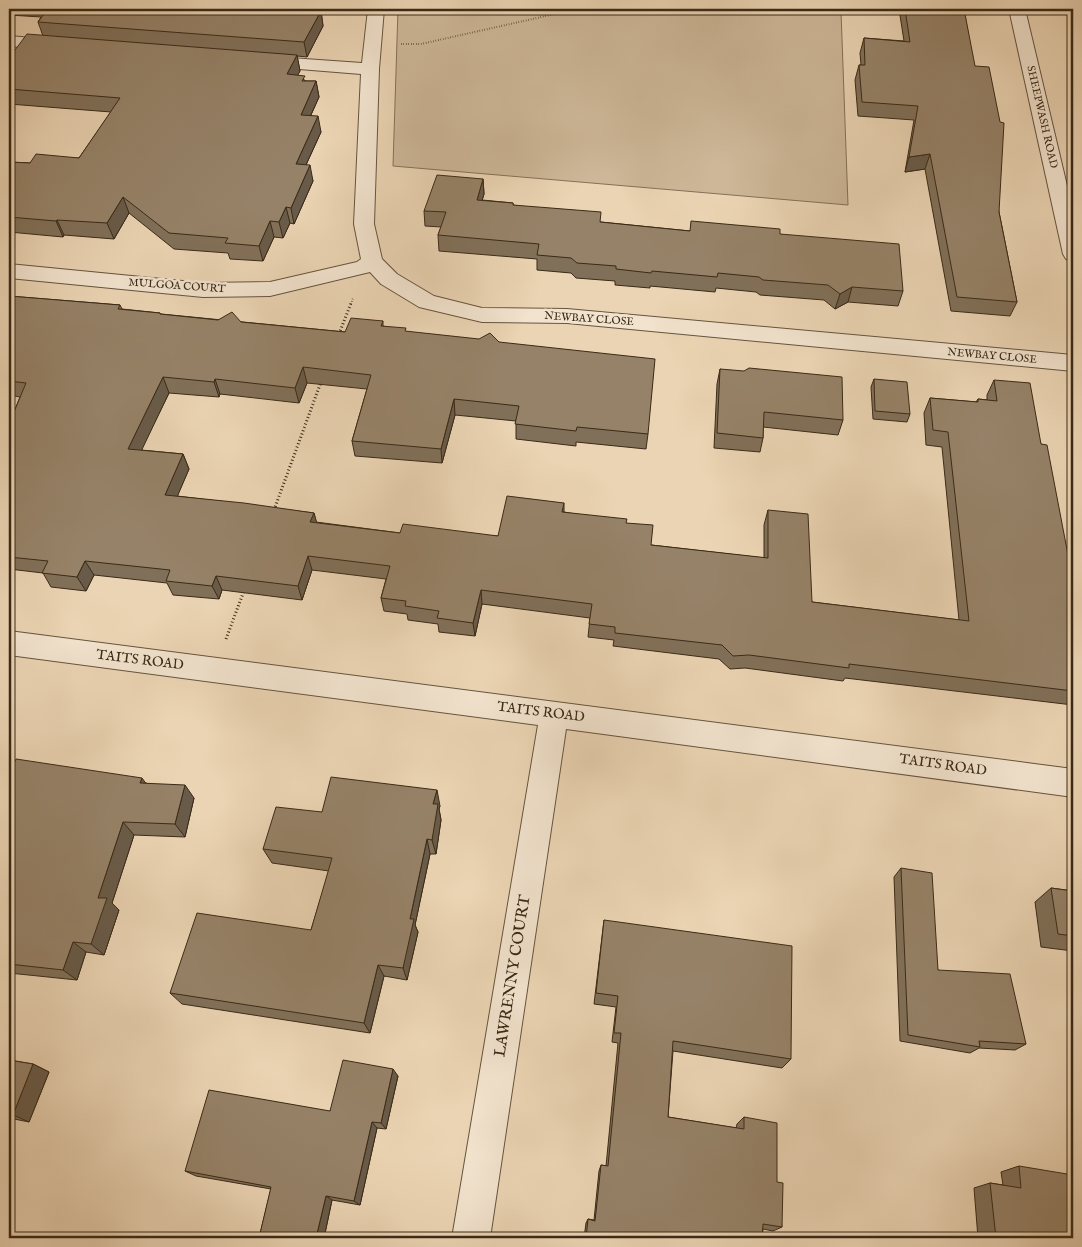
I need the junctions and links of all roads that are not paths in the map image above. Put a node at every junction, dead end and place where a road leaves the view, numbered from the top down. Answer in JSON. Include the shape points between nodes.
{"nodes":[{"id":1,"x":376,"y":9,"type":"edge"},
{"id":2,"x":1017,"y":9,"type":"edge"},
{"id":3,"x":9,"y":41,"type":"edge"},
{"id":4,"x":77,"y":46,"type":"edge"},
{"id":5,"x":243,"y":59,"type":"edge"},
{"id":6,"x":370,"y":69,"type":"junction"},
{"id":7,"x":1073,"y":254,"type":"edge"},
{"id":8,"x":368,"y":264,"type":"junction"},
{"id":9,"x":9,"y":272,"type":"edge"},
{"id":10,"x":1073,"y":364,"type":"edge"},
{"id":11,"x":9,"y":644,"type":"edge"},
{"id":12,"x":554,"y":714,"type":"junction"},
{"id":13,"x":1073,"y":783,"type":"edge"},
{"id":14,"x":472,"y":1238,"type":"edge"}],
"edges":[{"from":1,"to":6,"type":"street"},
{"from":2,"to":7,"type":"street","name":"SHEEPWASH ROAD"},
{"from":3,"to":4,"type":"street"},
{"from":5,"to":6,"type":"street"},
{"from":6,"to":8,"type":"street","via":[[364,224]]},
{"from":8,"to":9,"type":"street","name":"MULGOA COURT","via":[[270,289],[241,290],[203,290]]},
{"from":8,"to":10,"type":"street","name":"NEWBAY CLOSE","via":[[427,302],[482,315],[567,316]]},
{"from":11,"to":12,"type":"street","name":"TAITS ROAD"},
{"from":12,"to":13,"type":"street","name":"TAITS ROAD"},
{"from":12,"to":14,"type":"street","name":"LAWRENNY COURT"}]}
